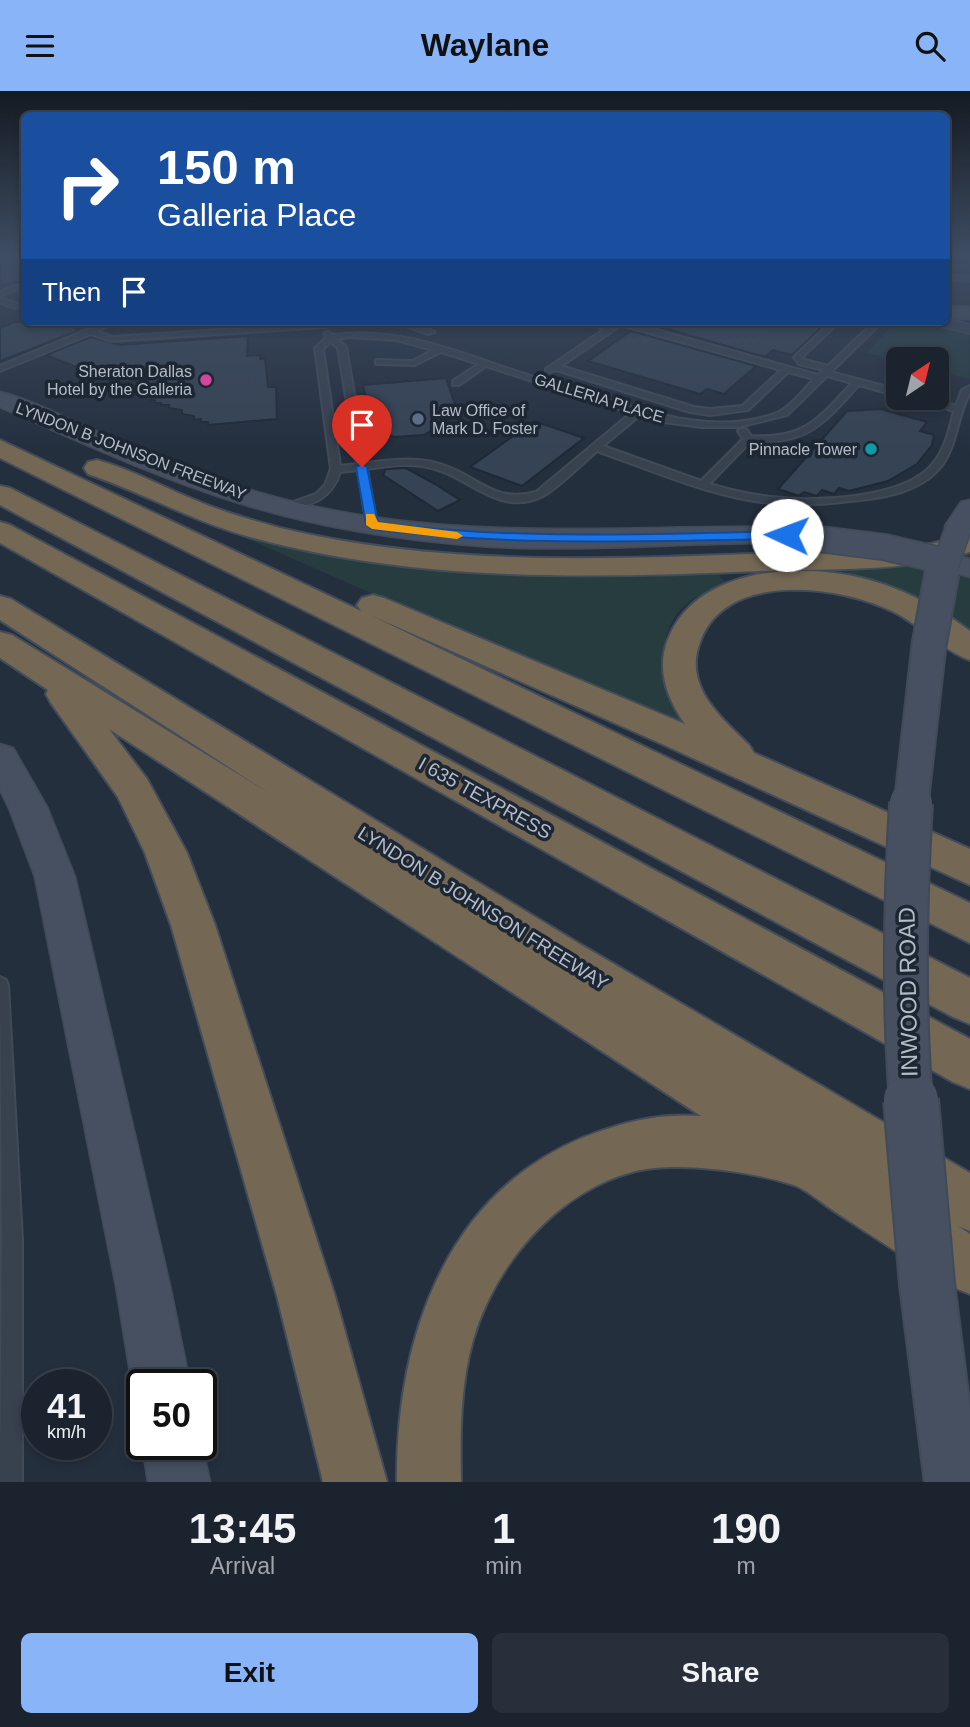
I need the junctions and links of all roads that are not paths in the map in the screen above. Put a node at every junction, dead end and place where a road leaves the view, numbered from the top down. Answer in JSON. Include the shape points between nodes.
{"nodes":[{"id":1,"x":950,"y":324,"type":"edge"},
{"id":2,"x":103,"y":326,"type":"edge"},
{"id":3,"x":286,"y":326,"type":"edge"},
{"id":4,"x":327,"y":326,"type":"edge"},
{"id":5,"x":411,"y":326,"type":"edge"},
{"id":6,"x":614,"y":326,"type":"edge"},
{"id":7,"x":625,"y":326,"type":"edge"},
{"id":8,"x":831,"y":326,"type":"edge"},
{"id":9,"x":874,"y":326,"type":"edge"},
{"id":10,"x":970,"y":329,"type":"edge"},
{"id":11,"x":91,"y":331,"type":"junction"},
{"id":12,"x":431,"y":332,"type":"dead end"},
{"id":13,"x":330,"y":338,"type":"junction"},
{"id":14,"x":440,"y":349,"type":"junction"},
{"id":15,"x":379,"y":362,"type":"dead end"},
{"id":16,"x":486,"y":363,"type":"junction"},
{"id":17,"x":555,"y":367,"type":"junction"},
{"id":18,"x":0,"y":369,"type":"edge"},
{"id":19,"x":787,"y":369,"type":"junction"},
{"id":20,"x":825,"y":373,"type":"junction"},
{"id":21,"x":537,"y":380,"type":"junction"},
{"id":22,"x":858,"y":382,"type":"junction"},
{"id":23,"x":456,"y":383,"type":"dead end"},
{"id":24,"x":970,"y":389,"type":"edge"},
{"id":25,"x":886,"y":390,"type":"edge"},
{"id":26,"x":0,"y":399,"type":"edge"},
{"id":27,"x":949,"y":407,"type":"edge"},
{"id":28,"x":958,"y":409,"type":"junction"},
{"id":29,"x":638,"y":412,"type":"junction"},
{"id":30,"x":738,"y":424,"type":"junction"},
{"id":31,"x":748,"y":439,"type":"junction"},
{"id":32,"x":0,"y":440,"type":"edge"},
{"id":33,"x":596,"y":447,"type":"junction"},
{"id":34,"x":0,"y":448,"type":"edge"},
{"id":35,"x":362,"y":467,"type":"junction"},
{"id":36,"x":336,"y":469,"type":"junction"},
{"id":37,"x":704,"y":483,"type":"junction"},
{"id":38,"x":0,"y":494,"type":"edge"},
{"id":39,"x":280,"y":507,"type":"junction"},
{"id":40,"x":970,"y":508,"type":"edge"},
{"id":41,"x":372,"y":525,"type":"junction"},
{"id":42,"x":0,"y":531,"type":"edge"},
{"id":43,"x":214,"y":553,"type":"junction"},
{"id":44,"x":961,"y":557,"type":"edge"},
{"id":45,"x":0,"y":606,"type":"edge"},
{"id":46,"x":0,"y":643,"type":"edge"},
{"id":47,"x":970,"y":649,"type":"edge"},
{"id":48,"x":48,"y":676,"type":"junction"},
{"id":49,"x":0,"y":757,"type":"edge"},
{"id":50,"x":745,"y":764,"type":"junction"},
{"id":51,"x":970,"y":868,"type":"edge"},
{"id":52,"x":970,"y":924,"type":"edge"},
{"id":53,"x":0,"y":985,"type":"edge"},
{"id":54,"x":970,"y":1003,"type":"edge"},
{"id":55,"x":970,"y":1065,"type":"edge"},
{"id":56,"x":807,"y":1163,"type":"junction"},
{"id":57,"x":970,"y":1204,"type":"edge"},
{"id":58,"x":970,"y":1266,"type":"edge"},
{"id":59,"x":158,"y":1369,"type":"edge"},
{"id":60,"x":175,"y":1460,"type":"edge"},
{"id":61,"x":10,"y":1482,"type":"edge"},
{"id":62,"x":179,"y":1482,"type":"edge"},
{"id":63,"x":355,"y":1482,"type":"edge"},
{"id":64,"x":429,"y":1482,"type":"edge"},
{"id":65,"x":952,"y":1482,"type":"edge"}],
"edges":[{"from":1,"to":10,"type":"street"},
{"from":2,"to":11,"type":"lane"},
{"from":3,"to":11,"type":"lane","via":[[111,339]]},
{"from":4,"to":13,"type":"lane"},
{"from":5,"to":12,"type":"lane"},
{"from":6,"to":17,"type":"lane"},
{"from":7,"to":19,"type":"lane"},
{"from":8,"to":20,"type":"lane","via":[[798,358]]},
{"from":9,"to":20,"type":"lane","name":"GALLERIA PLACE"},
{"from":11,"to":18,"type":"lane"},
{"from":13,"to":14,"type":"lane","name":"GALLERIA PLACE","via":[[384,336]]},
{"from":13,"to":35,"type":"lane","via":[[342,347]]},
{"from":13,"to":36,"type":"lane","via":[[319,348]]},
{"from":14,"to":15,"type":"lane","via":[[415,363]]},
{"from":14,"to":16,"type":"lane","name":"GALLERIA PLACE"},
{"from":16,"to":21,"type":"lane","name":"GALLERIA PLACE"},
{"from":16,"to":23,"type":"lane"},
{"from":17,"to":19,"type":"lane","via":[[710,412],[745,408]]},
{"from":17,"to":21,"type":"lane"},
{"from":19,"to":20,"type":"lane"},
{"from":20,"to":22,"type":"lane"},
{"from":20,"to":30,"type":"lane","name":"GALLERIA PLACE","via":[[784,413]]},
{"from":21,"to":29,"type":"lane","name":"GALLERIA PLACE"},
{"from":22,"to":25,"type":"lane"},
{"from":22,"to":31,"type":"lane","via":[[811,431],[782,441]]},
{"from":24,"to":28,"type":"lane"},
{"from":26,"to":39,"type":"main road","name":"LYNDON B JOHNSON FREEWAY","via":[[220,489]]},
{"from":27,"to":28,"type":"lane"},
{"from":28,"to":37,"type":"lane","via":[[945,454],[932,471],[883,495],[803,502],[768,500]]},
{"from":29,"to":30,"type":"lane","name":"GALLERIA PLACE","via":[[701,424]]},
{"from":29,"to":33,"type":"lane"},
{"from":30,"to":31,"type":"lane"},
{"from":31,"to":37,"type":"lane"},
{"from":32,"to":44,"type":"highway","via":[[103,470],[199,512],[244,526],[295,540],[406,558],[532,566],[720,565],[897,559],[941,553]]},
{"from":33,"to":35,"type":"lane","via":[[540,494],[521,501],[499,498],[436,465],[405,462]]},
{"from":33,"to":37,"type":"lane"},
{"from":34,"to":43,"type":"highway"},
{"from":35,"to":36,"type":"lane"},
{"from":35,"to":41,"type":"lane"},
{"from":36,"to":39,"type":"lane","via":[[328,491],[320,498]]},
{"from":38,"to":54,"type":"highway"},
{"from":39,"to":41,"type":"main road","name":"LYNDON B JOHNSON FREEWAY"},
{"from":40,"to":44,"type":"main road","name":"INWOOD ROAD","bridge":true},
{"from":41,"to":44,"type":"main road","name":"LYNDON B JOHNSON FREEWAY","bridge":true,"via":[[544,539],[787,535]]},
{"from":42,"to":55,"type":"highway","name":"I 635 TEXPRESS"},
{"from":43,"to":50,"type":"highway","via":[[298,574]]},
{"from":43,"to":52,"type":"highway"},
{"from":44,"to":65,"type":"main road","name":"INWOOD ROAD","bridge":true,"via":[[912,764],[906,929],[912,1139]]},
{"from":45,"to":57,"type":"highway","name":"LYNDON B JOHNSON FREEWAY","via":[[562,957]]},
{"from":46,"to":48,"type":"highway"},
{"from":47,"to":50,"type":"highway","via":[[902,602],[853,586],[775,582],[728,594],[688,627],[680,674],[693,709]]},
{"from":48,"to":56,"type":"highway","via":[[713,1094]]},
{"from":48,"to":63,"type":"highway","via":[[133,789],[166,853],[193,925],[306,1296]]},
{"from":49,"to":59,"type":"main road","via":[[28,807],[55,877]]},
{"from":50,"to":51,"type":"highway"},
{"from":53,"to":61,"type":"lane","via":[[12,1239]]},
{"from":56,"to":58,"type":"highway"},
{"from":56,"to":64,"type":"highway","via":[[702,1142],[654,1142],[612,1152],[538,1191],[504,1224],[471,1270],[447,1328],[430,1389]]},
{"from":60,"to":62,"type":"main road"}]}
